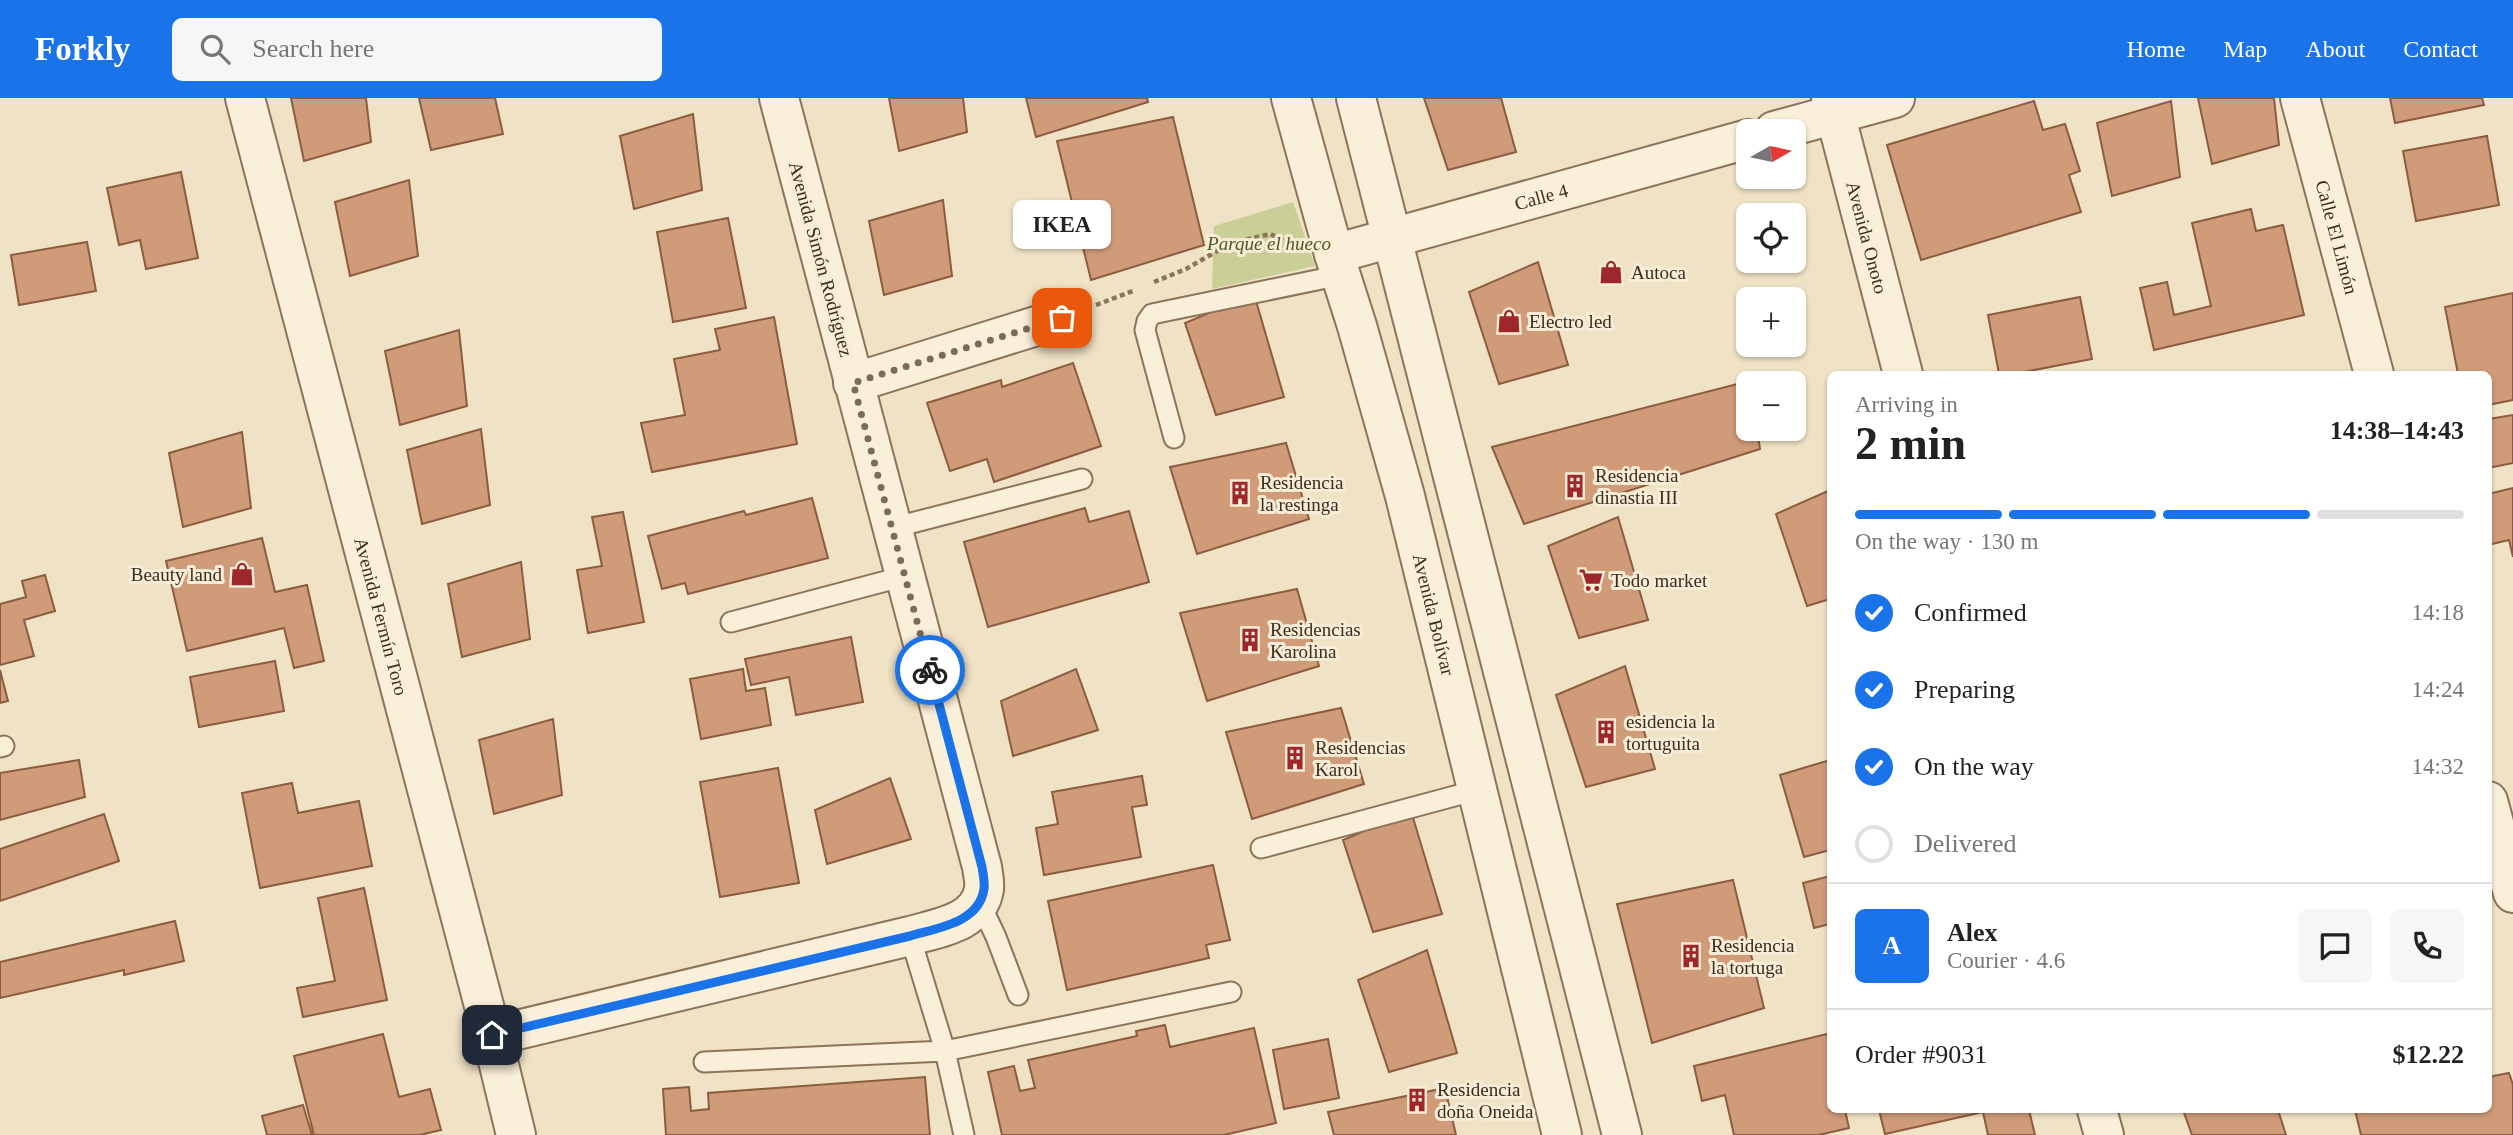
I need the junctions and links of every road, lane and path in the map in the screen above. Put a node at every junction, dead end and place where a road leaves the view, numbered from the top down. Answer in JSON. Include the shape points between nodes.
{"nodes":[{"id":1,"x":245,"y":98,"type":"edge"},
{"id":2,"x":779,"y":98,"type":"edge"},
{"id":3,"x":1291,"y":98,"type":"edge"},
{"id":4,"x":1356,"y":98,"type":"edge"},
{"id":5,"x":1895,"y":98,"type":"edge"},
{"id":6,"x":2300,"y":98,"type":"edge"},
{"id":7,"x":1833,"y":106,"type":"edge"},
{"id":8,"x":1802,"y":119,"type":"edge"},
{"id":9,"x":1736,"y":142,"type":"edge"},
{"id":10,"x":1392,"y":237,"type":"junction"},
{"id":11,"x":1337,"y":265,"type":"junction"},
{"id":12,"x":1151,"y":284,"type":"dead end"},
{"id":13,"x":1139,"y":288,"type":"dead end"},
{"id":14,"x":1062,"y":318,"type":"joint"},
{"id":15,"x":1902,"y":371,"type":"edge"},
{"id":16,"x":2373,"y":371,"type":"edge"},
{"id":17,"x":853,"y":383,"type":"junction"},
{"id":18,"x":1174,"y":438,"type":"dead end"},
{"id":19,"x":1082,"y":479,"type":"dead end"},
{"id":20,"x":892,"y":528,"type":"junction"},
{"id":21,"x":905,"y":576,"type":"junction"},
{"id":22,"x":731,"y":622,"type":"dead end"},
{"id":23,"x":1478,"y":790,"type":"junction"},
{"id":24,"x":2492,"y":816,"type":"edge"},
{"id":25,"x":1261,"y":848,"type":"dead end"},
{"id":26,"x":2513,"y":893,"type":"edge"},
{"id":27,"x":979,"y":901,"type":"junction"},
{"id":28,"x":910,"y":936,"type":"junction"},
{"id":29,"x":1231,"y":992,"type":"dead end"},
{"id":30,"x":1018,"y":995,"type":"dead end"},
{"id":31,"x":492,"y":1035,"type":"junction"},
{"id":32,"x":945,"y":1051,"type":"junction"},
{"id":33,"x":704,"y":1062,"type":"dead end"},
{"id":34,"x":2098,"y":1113,"type":"edge"},
{"id":35,"x":516,"y":1135,"type":"edge"},
{"id":36,"x":964,"y":1135,"type":"edge"},
{"id":37,"x":1562,"y":1135,"type":"edge"},
{"id":38,"x":1622,"y":1135,"type":"edge"},
{"id":39,"x":2104,"y":1135,"type":"edge"}],
"edges":[{"from":1,"to":31,"type":"street","name":"Avenida Fermín Toro"},
{"from":2,"to":17,"type":"street","name":"Avenida Simón Rodríguez"},
{"from":3,"to":11,"type":"street","name":"Avenida Bolívar"},
{"from":4,"to":10,"type":"street"},
{"from":5,"to":7,"type":"street"},
{"from":6,"to":16,"type":"street","name":"Calle El Limón"},
{"from":7,"to":8,"type":"street"},
{"from":7,"to":15,"type":"street","name":"Avenida Onoto"},
{"from":9,"to":10,"type":"street","name":"Calle 4"},
{"from":10,"to":11,"type":"street","name":"Calle 4"},
{"from":10,"to":38,"type":"street"},
{"from":11,"to":12,"type":"path","via":[[1270,234],[1231,243]]},
{"from":11,"to":18,"type":"lane","via":[[1152,314],[1145,330]]},
{"from":11,"to":23,"type":"street","name":"Avenida Bolívar","via":[[1405,496]]},
{"from":13,"to":14,"type":"path"},
{"from":14,"to":17,"type":"street"},
{"from":17,"to":20,"type":"street","name":"Avenida Simón Rodríguez"},
{"from":19,"to":20,"type":"lane"},
{"from":20,"to":21,"type":"street","name":"Avenida Simón Rodríguez"},
{"from":21,"to":22,"type":"lane"},
{"from":21,"to":27,"type":"street","name":"Avenida Simón Rodríguez","via":[[982,867],[984,889]]},
{"from":23,"to":25,"type":"lane"},
{"from":23,"to":37,"type":"street","name":"Avenida Bolívar"},
{"from":24,"to":26,"type":"street"},
{"from":27,"to":28,"type":"street","via":[[975,911],[956,922]]},
{"from":27,"to":30,"type":"lane"},
{"from":28,"to":31,"type":"street"},
{"from":28,"to":32,"type":"lane"},
{"from":29,"to":32,"type":"lane"},
{"from":31,"to":35,"type":"street","name":"Avenida Fermín Toro"},
{"from":32,"to":33,"type":"lane"},
{"from":32,"to":36,"type":"lane"},
{"from":34,"to":39,"type":"street"}]}
